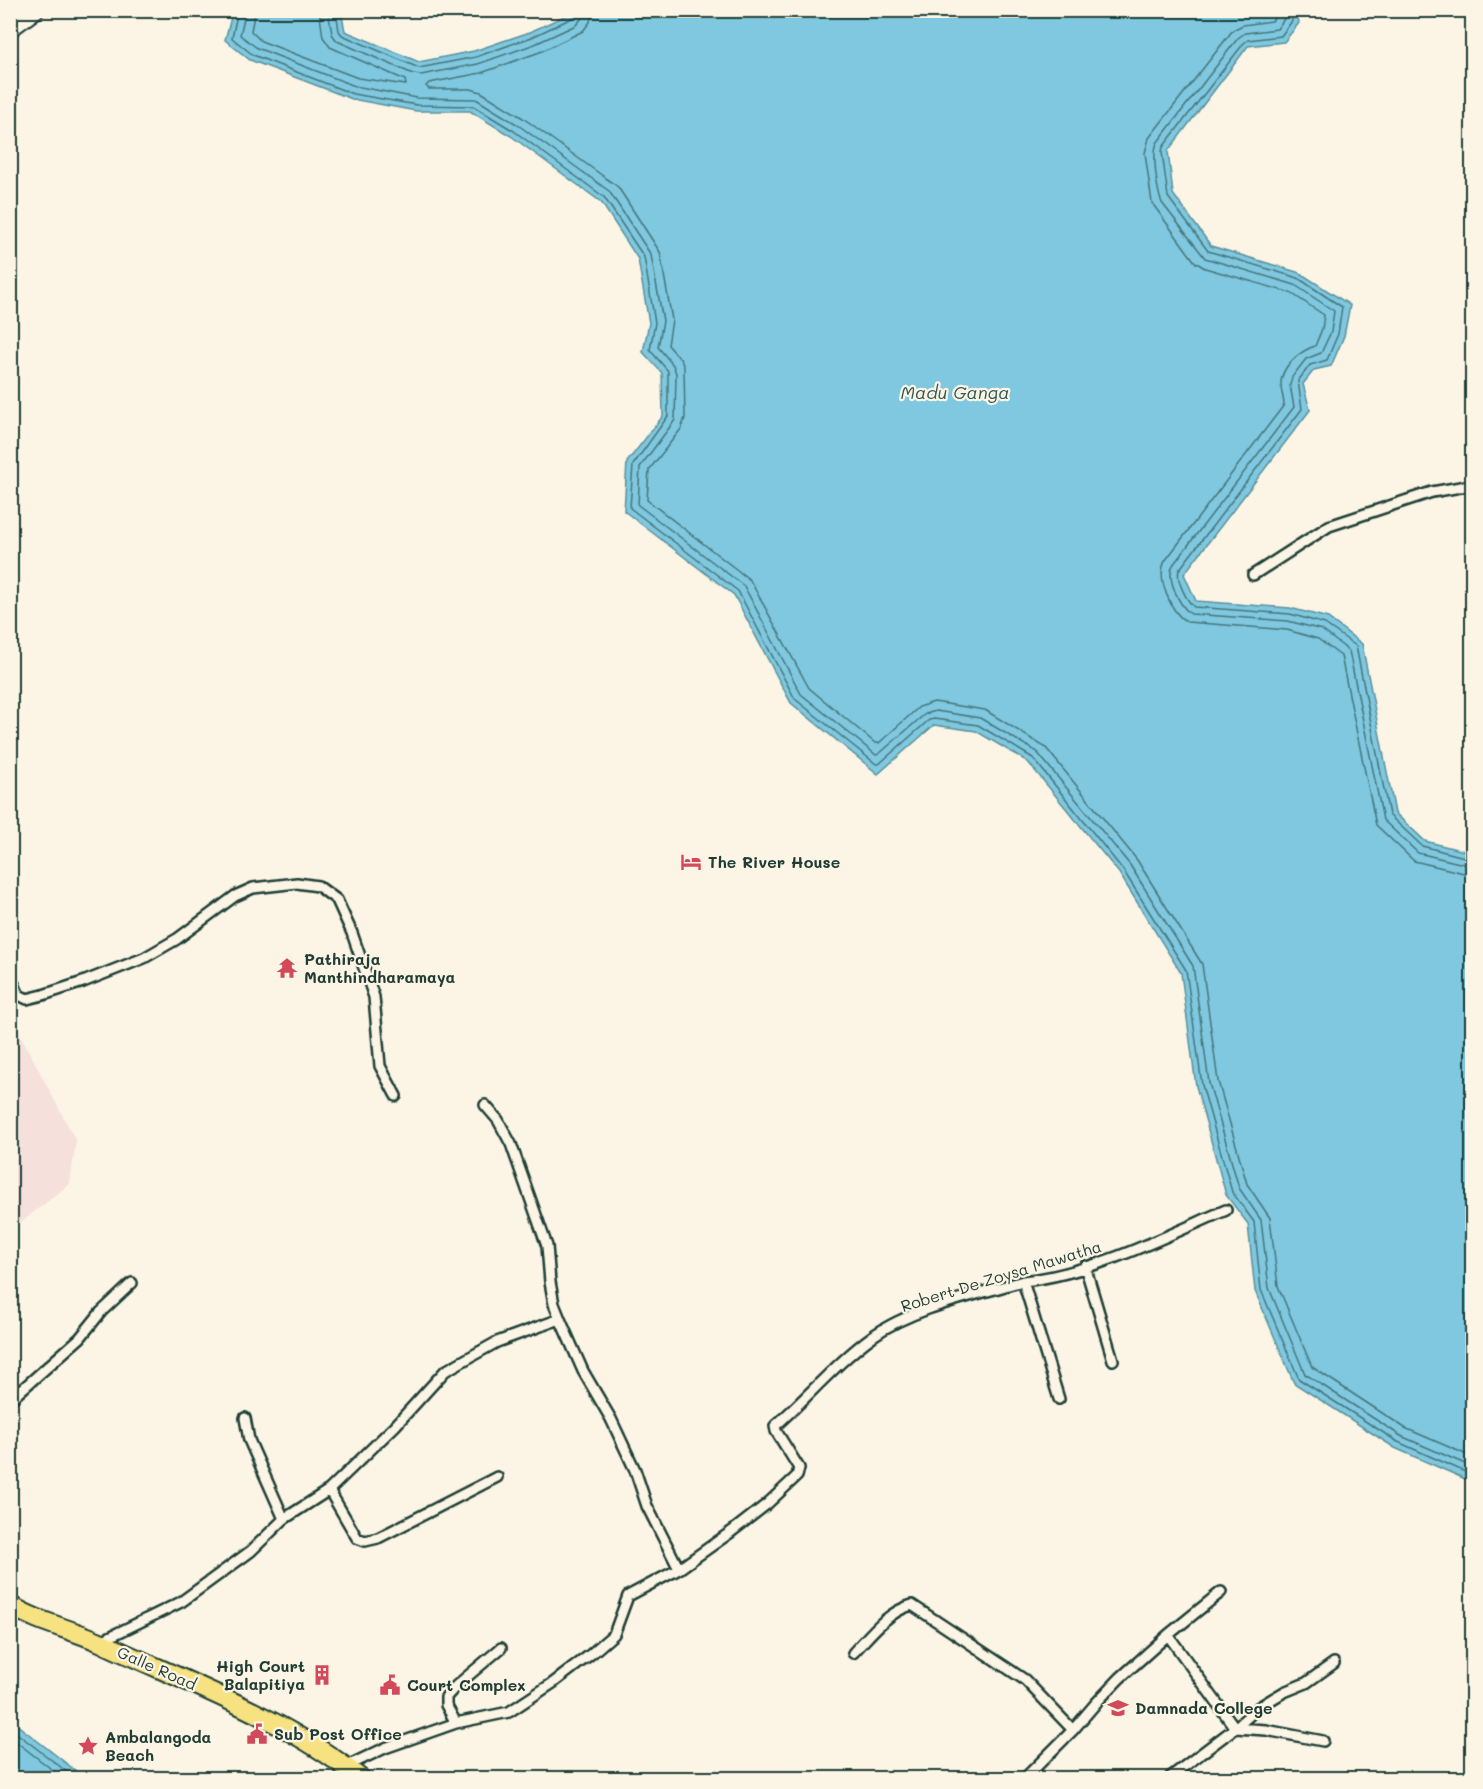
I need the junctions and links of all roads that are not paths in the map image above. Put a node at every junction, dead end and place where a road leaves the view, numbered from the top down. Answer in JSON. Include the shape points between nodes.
{"nodes":[{"id":1,"x":37,"y":10,"type":"edge"},
{"id":2,"x":10,"y":30,"type":"edge"},
{"id":3,"x":1473,"y":484,"type":"edge"},
{"id":4,"x":1253,"y":575,"type":"dead end"},
{"id":5,"x":10,"y":976,"type":"edge"},
{"id":6,"x":396,"y":1096,"type":"dead end"},
{"id":7,"x":485,"y":1105,"type":"dead end"},
{"id":8,"x":1226,"y":1210,"type":"dead end"},
{"id":9,"x":1085,"y":1266,"type":"junction"},
{"id":10,"x":1023,"y":1281,"type":"junction"},
{"id":11,"x":132,"y":1283,"type":"dead end"},
{"id":12,"x":560,"y":1319,"type":"junction"},
{"id":13,"x":1113,"y":1360,"type":"dead end"},
{"id":14,"x":1059,"y":1399,"type":"dead end"},
{"id":15,"x":10,"y":1400,"type":"edge"},
{"id":16,"x":244,"y":1418,"type":"dead end"},
{"id":17,"x":497,"y":1477,"type":"dead end"},
{"id":18,"x":329,"y":1490,"type":"junction"},
{"id":19,"x":284,"y":1519,"type":"junction"},
{"id":20,"x":679,"y":1569,"type":"junction"},
{"id":21,"x":1221,"y":1592,"type":"dead end"},
{"id":22,"x":10,"y":1605,"type":"edge"},
{"id":23,"x":1168,"y":1635,"type":"junction"},
{"id":24,"x":99,"y":1642,"type":"junction"},
{"id":25,"x":501,"y":1648,"type":"dead end"},
{"id":26,"x":853,"y":1653,"type":"dead end"},
{"id":27,"x":1334,"y":1663,"type":"dead end"},
{"id":28,"x":456,"y":1723,"type":"junction"},
{"id":29,"x":1235,"y":1728,"type":"junction"},
{"id":30,"x":1073,"y":1730,"type":"junction"},
{"id":31,"x":1323,"y":1741,"type":"dead end"},
{"id":32,"x":345,"y":1767,"type":"junction"},
{"id":33,"x":360,"y":1779,"type":"edge"},
{"id":34,"x":1025,"y":1779,"type":"edge"},
{"id":35,"x":1169,"y":1779,"type":"edge"}],
"edges":[{"from":1,"to":2,"type":"street"},
{"from":3,"to":4,"type":"street","via":[[1432,492],[1329,526]]},
{"from":5,"to":6,"type":"street","via":[[19,995],[27,999],[43,995],[144,958],[253,888],[297,883],[318,886],[337,900],[352,933],[374,998],[380,1066]]},
{"from":7,"to":12,"type":"street","via":[[511,1144],[547,1246],[552,1293]]},
{"from":8,"to":9,"type":"street","name":"Robert De Zoysa Mawatha","via":[[1124,1254]]},
{"from":9,"to":10,"type":"street","name":"Robert De Zoysa Mawatha"},
{"from":9,"to":13,"type":"street"},
{"from":10,"to":14,"type":"street"},
{"from":10,"to":20,"type":"street","name":"Robert De Zoysa Mawatha","via":[[909,1316],[873,1336],[775,1426],[799,1468],[797,1476],[740,1525]]},
{"from":11,"to":15,"type":"street","via":[[80,1338]]},
{"from":12,"to":18,"type":"street","via":[[497,1342],[445,1371]]},
{"from":12,"to":20,"type":"street","via":[[583,1371],[611,1419],[647,1506]]},
{"from":16,"to":19,"type":"street","via":[[249,1440]]},
{"from":17,"to":18,"type":"street","via":[[378,1538],[365,1540],[357,1538]]},
{"from":18,"to":19,"type":"street"},
{"from":19,"to":24,"type":"street","via":[[251,1551],[181,1602]]},
{"from":20,"to":28,"type":"street","name":"Robert De Zoysa Mawatha","via":[[628,1596],[614,1634],[553,1683],[509,1712]]},
{"from":21,"to":23,"type":"street"},
{"from":22,"to":24,"type":"highway","name":"Galle Road"},
{"from":23,"to":29,"type":"street"},
{"from":23,"to":30,"type":"street","via":[[1096,1702]]},
{"from":24,"to":32,"type":"highway","name":"Galle Road","via":[[288,1730]]},
{"from":25,"to":28,"type":"street","via":[[446,1697]]},
{"from":26,"to":30,"type":"street","via":[[888,1618],[912,1605],[1024,1680]]},
{"from":27,"to":29,"type":"street","via":[[1306,1683],[1259,1707]]},
{"from":28,"to":32,"type":"street","name":"Robert De Zoysa Mawatha","via":[[384,1748]]},
{"from":29,"to":31,"type":"street"},
{"from":29,"to":35,"type":"street"},
{"from":30,"to":34,"type":"street"},
{"from":32,"to":33,"type":"highway","name":"Galle Road"}]}
